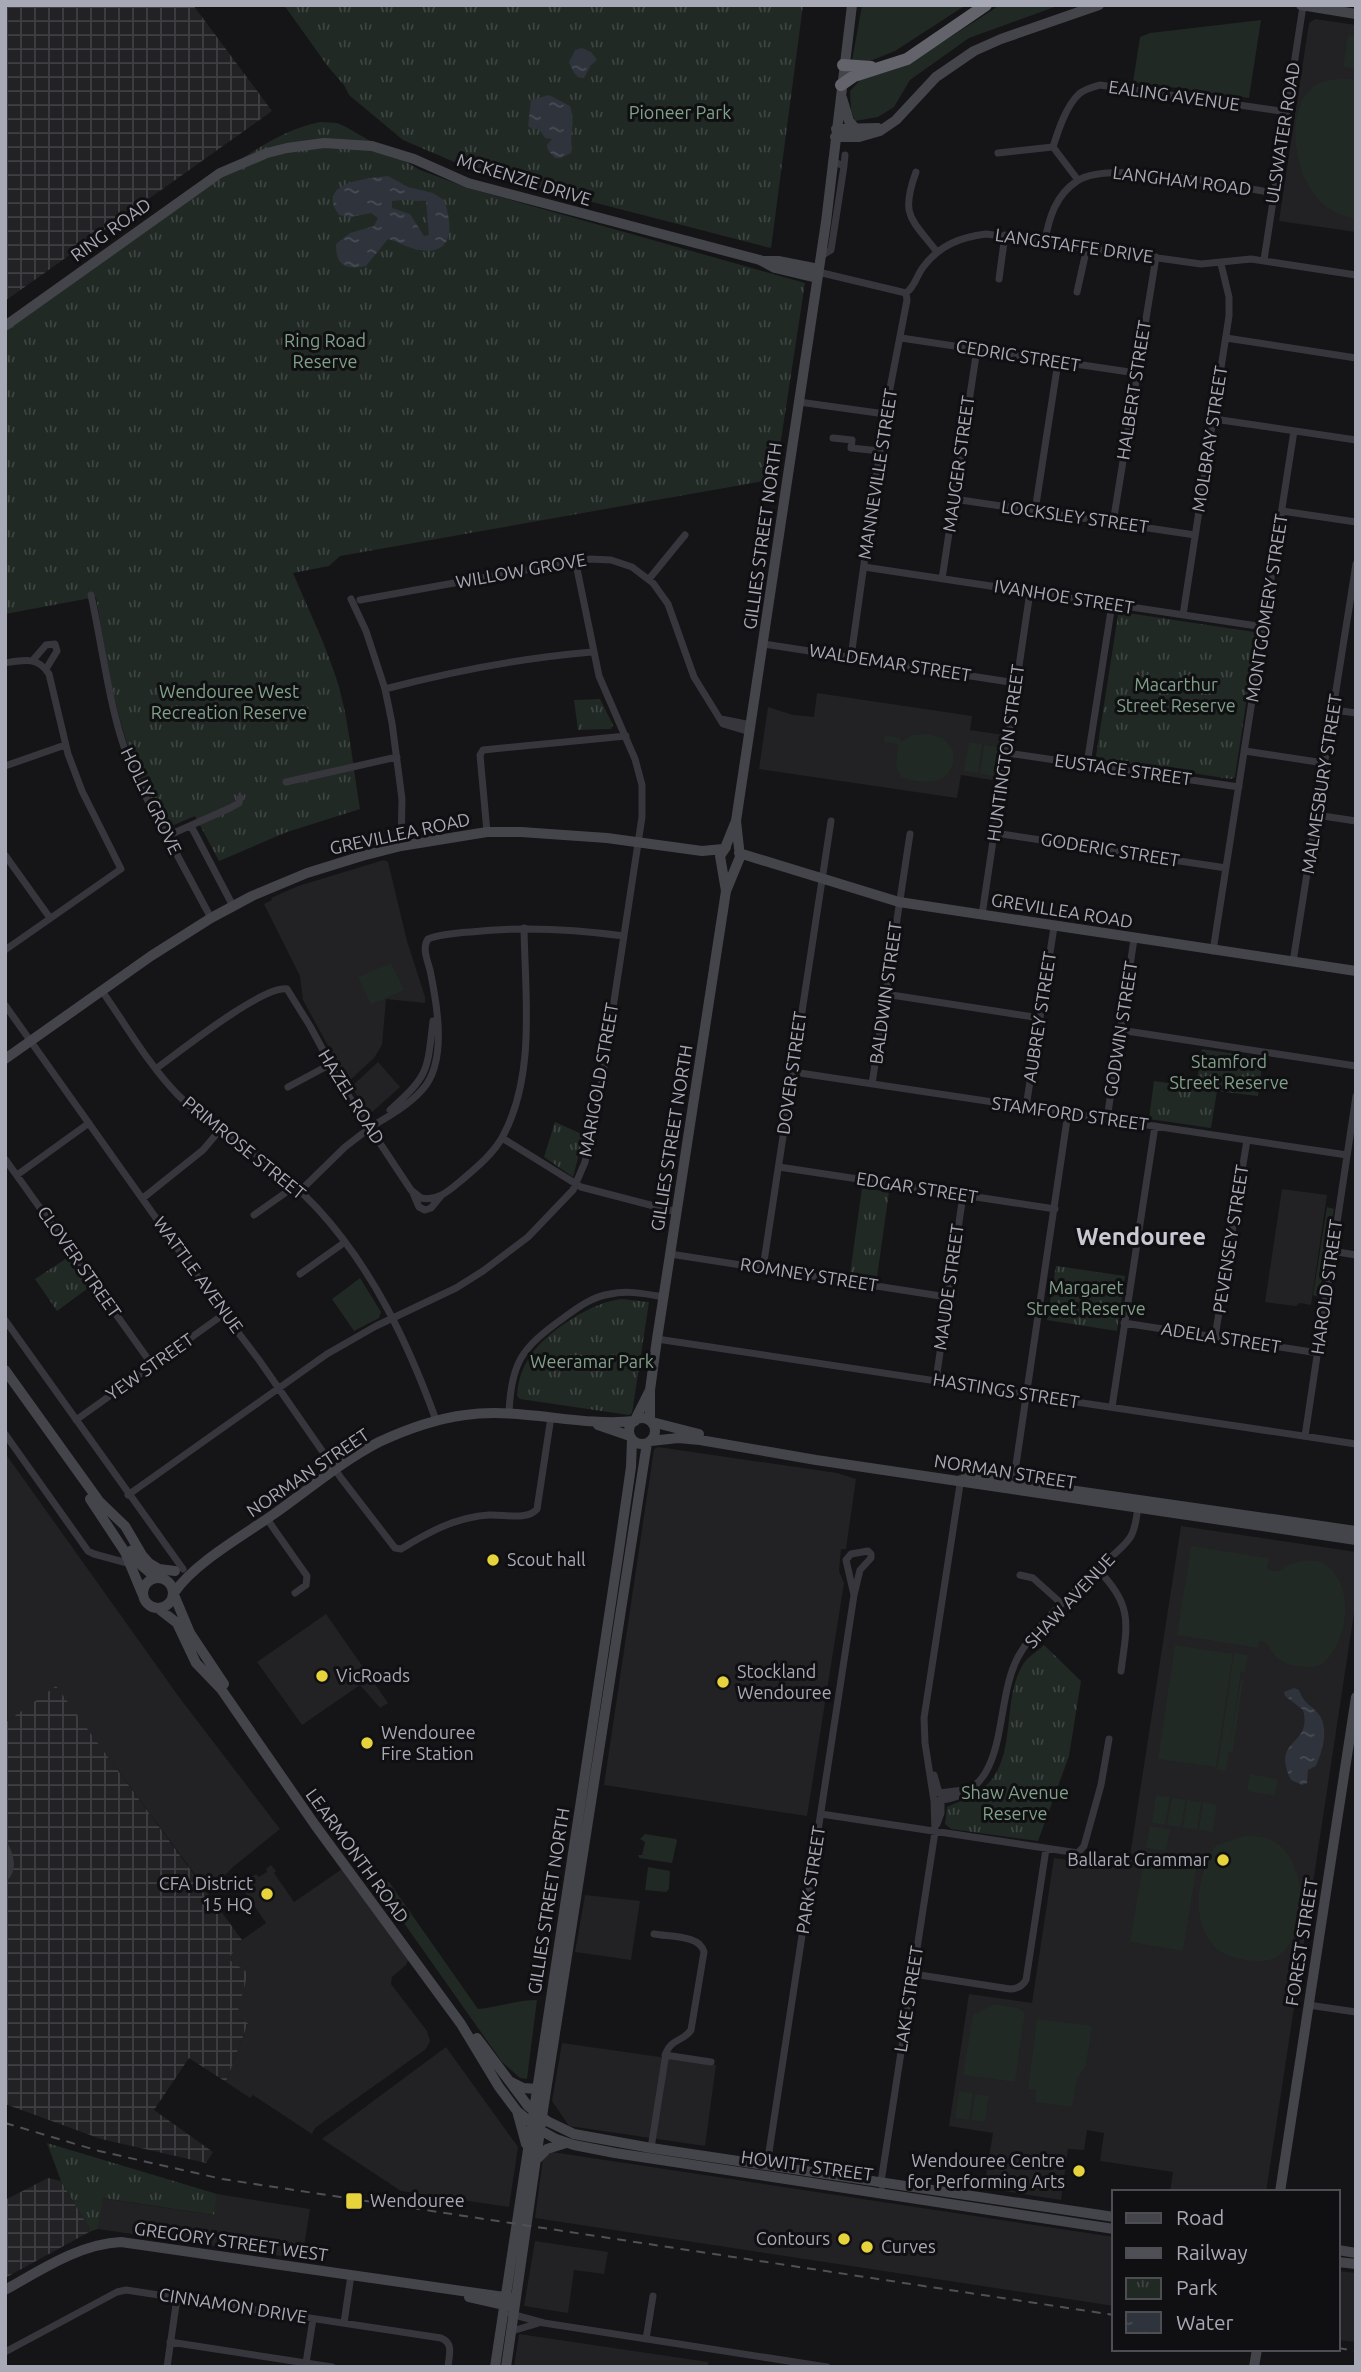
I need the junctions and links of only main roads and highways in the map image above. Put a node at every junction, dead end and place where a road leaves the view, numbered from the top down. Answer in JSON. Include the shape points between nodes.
{"nodes":[{"id":1,"x":852,"y":5,"type":"edge"},
{"id":2,"x":986,"y":5,"type":"edge"},
{"id":3,"x":1099,"y":5,"type":"edge"},
{"id":4,"x":1302,"y":5,"type":"edge"},
{"id":5,"x":1356,"y":13,"type":"edge"},
{"id":6,"x":915,"y":55,"type":"junction"},
{"id":7,"x":843,"y":65,"type":"junction"},
{"id":8,"x":840,"y":88,"type":"junction"},
{"id":9,"x":889,"y":125,"type":"junction"},
{"id":10,"x":856,"y":129,"type":"junction"},
{"id":11,"x":836,"y":133,"type":"junction"},
{"id":12,"x":239,"y":164,"type":"joint"},
{"id":13,"x":818,"y":273,"type":"junction"},
{"id":14,"x":5,"y":326,"type":"edge"},
{"id":15,"x":736,"y":821,"type":"junction"},
{"id":16,"x":724,"y":848,"type":"junction"},
{"id":17,"x":688,"y":850,"type":"junction"},
{"id":18,"x":738,"y":858,"type":"junction"},
{"id":19,"x":721,"y":861,"type":"junction"},
{"id":20,"x":726,"y":891,"type":"junction"},
{"id":21,"x":1356,"y":971,"type":"edge"},
{"id":22,"x":5,"y":1059,"type":"edge"},
{"id":23,"x":5,"y":1370,"type":"edge"},
{"id":24,"x":5,"y":1379,"type":"edge"},
{"id":25,"x":650,"y":1390,"type":"junction"},
{"id":26,"x":635,"y":1421,"type":"junction"},
{"id":27,"x":589,"y":1422,"type":"junction"},
{"id":28,"x":651,"y":1422,"type":"junction"},
{"id":29,"x":631,"y":1438,"type":"junction"},
{"id":30,"x":649,"y":1442,"type":"junction"},
{"id":31,"x":850,"y":1462,"type":"junction"},
{"id":32,"x":1138,"y":1504,"type":"junction"},
{"id":33,"x":117,"y":1519,"type":"junction"},
{"id":34,"x":1356,"y":1531,"type":"edge"},
{"id":35,"x":1356,"y":1540,"type":"edge"},
{"id":36,"x":216,"y":1555,"type":"junction"},
{"id":37,"x":622,"y":1569,"type":"junction"},
{"id":38,"x":179,"y":1570,"type":"junction"},
{"id":39,"x":157,"y":1578,"type":"junction"},
{"id":40,"x":142,"y":1593,"type":"junction"},
{"id":41,"x":174,"y":1594,"type":"junction"},
{"id":42,"x":159,"y":1609,"type":"junction"},
{"id":43,"x":1356,"y":1697,"type":"edge"},
{"id":44,"x":351,"y":1870,"type":"junction"},
{"id":45,"x":420,"y":1966,"type":"junction"},
{"id":46,"x":507,"y":2081,"type":"junction"},
{"id":47,"x":541,"y":2090,"type":"junction"},
{"id":48,"x":517,"y":2111,"type":"junction"},
{"id":49,"x":538,"y":2114,"type":"junction"},
{"id":50,"x":536,"y":2127,"type":"junction"},
{"id":51,"x":558,"y":2127,"type":"junction"},
{"id":52,"x":567,"y":2143,"type":"junction"},
{"id":53,"x":528,"y":2149,"type":"junction"},
{"id":54,"x":651,"y":2153,"type":"junction"},
{"id":55,"x":535,"y":2161,"type":"junction"},
{"id":56,"x":737,"y":2166,"type":"junction"},
{"id":57,"x":1280,"y":2190,"type":"edge"},
{"id":58,"x":1112,"y":2217,"type":"edge"},
{"id":59,"x":1112,"y":2229,"type":"edge"},
{"id":60,"x":5,"y":2290,"type":"edge"},
{"id":61,"x":510,"y":2306,"type":"junction"},
{"id":62,"x":495,"y":2367,"type":"edge"},
{"id":63,"x":506,"y":2367,"type":"edge"}],
"edges":[{"from":1,"to":7,"type":"main road","name":"GILLIES STREET NORTH"},
{"from":2,"to":6,"type":"highway"},
{"from":3,"to":9,"type":"main road","via":[[965,55]]},
{"from":4,"to":5,"type":"main road"},
{"from":6,"to":7,"type":"highway","via":[[873,67]]},
{"from":6,"to":8,"type":"highway","via":[[854,76]]},
{"from":7,"to":8,"type":"main road","name":"GILLIES STREET NORTH"},
{"from":8,"to":10,"type":"main road","via":[[849,121]]},
{"from":8,"to":11,"type":"main road","name":"GILLIES STREET NORTH"},
{"from":9,"to":10,"type":"main road"},
{"from":9,"to":11,"type":"main road","via":[[866,136]]},
{"from":10,"to":11,"type":"main road"},
{"from":11,"to":13,"type":"main road","name":"GILLIES STREET NORTH"},
{"from":12,"to":13,"type":"main road","name":"MCKENZIE DRIVE","via":[[307,144],[372,146],[468,183]]},
{"from":12,"to":14,"type":"main road","name":"RING ROAD","via":[[201,186]]},
{"from":13,"to":15,"type":"main road","name":"GILLIES STREET NORTH"},
{"from":15,"to":16,"type":"main road","name":"GILLIES STREET NORTH"},
{"from":15,"to":18,"type":"main road","name":"GILLIES STREET NORTH"},
{"from":16,"to":17,"type":"main road","name":"GREVILLEA ROAD"},
{"from":16,"to":18,"type":"main road","via":[[734,847]]},
{"from":16,"to":19,"type":"main road","name":"GILLIES STREET NORTH"},
{"from":17,"to":19,"type":"main road","name":"GREVILLEA ROAD"},
{"from":17,"to":22,"type":"main road","name":"GREVILLEA ROAD","via":[[557,834],[487,832],[401,846],[307,873],[211,918]]},
{"from":18,"to":19,"type":"main road","via":[[729,866]]},
{"from":18,"to":20,"type":"main road","name":"GILLIES STREET NORTH"},
{"from":18,"to":21,"type":"main road","name":"GREVILLEA ROAD","via":[[768,862],[899,902]]},
{"from":19,"to":20,"type":"main road","name":"GILLIES STREET NORTH"},
{"from":20,"to":25,"type":"main road","name":"GILLIES STREET NORTH"},
{"from":23,"to":33,"type":"main road","via":[[89,1488]]},
{"from":24,"to":40,"type":"main road","via":[[117,1538]]},
{"from":25,"to":26,"type":"main road","name":"GILLIES STREET NORTH"},
{"from":25,"to":28,"type":"main road","name":"GILLIES STREET NORTH"},
{"from":26,"to":27,"type":"main road","name":"NORMAN STREET"},
{"from":26,"to":28,"type":"main road"},
{"from":26,"to":29,"type":"main road"},
{"from":27,"to":29,"type":"main road","name":"NORMAN STREET"},
{"from":27,"to":36,"type":"main road","name":"NORMAN STREET","via":[[509,1413],[466,1415],[401,1432],[336,1471]]},
{"from":28,"to":30,"type":"main road","via":[[655,1430]]},
{"from":28,"to":31,"type":"main road","name":"NORMAN STREET"},
{"from":29,"to":30,"type":"main road","via":[[639,1444]]},
{"from":29,"to":37,"type":"main road","name":"GILLIES STREET NORTH"},
{"from":30,"to":31,"type":"main road","name":"NORMAN STREET","via":[[700,1440]]},
{"from":30,"to":37,"type":"main road","name":"GILLIES STREET NORTH"},
{"from":31,"to":32,"type":"main road","name":"NORMAN STREET"},
{"from":32,"to":34,"type":"main road","name":"NORMAN STREET"},
{"from":32,"to":35,"type":"main road","name":"NORMAN STREET"},
{"from":33,"to":38,"type":"main road","via":[[149,1563],[164,1571]]},
{"from":33,"to":39,"type":"main road","via":[[135,1558]]},
{"from":36,"to":38,"type":"main road","name":"NORMAN STREET"},
{"from":36,"to":41,"type":"main road","name":"NORMAN STREET"},
{"from":37,"to":47,"type":"main road","name":"GILLIES STREET NORTH"},
{"from":38,"to":39,"type":"main road","name":"NORMAN STREET"},
{"from":39,"to":40,"type":"main road","via":[[147,1583]]},
{"from":39,"to":41,"type":"main road","via":[[168,1581]]},
{"from":40,"to":42,"type":"main road","via":[[148,1605]]},
{"from":41,"to":42,"type":"main road","via":[[169,1604]]},
{"from":41,"to":44,"type":"main road","name":"LEARMONTH ROAD","via":[[190,1633],[231,1697]]},
{"from":42,"to":44,"type":"main road","name":"LEARMONTH ROAD","via":[[177,1623],[196,1663],[222,1689]]},
{"from":43,"to":57,"type":"main road","name":"FOREST STREET"},
{"from":44,"to":45,"type":"main road","name":"LEARMONTH ROAD"},
{"from":45,"to":46,"type":"main road","name":"LEARMONTH ROAD"},
{"from":45,"to":48,"type":"main road","name":"LEARMONTH ROAD"},
{"from":46,"to":47,"type":"main road"},
{"from":46,"to":49,"type":"main road","name":"LEARMONTH ROAD"},
{"from":47,"to":49,"type":"main road","name":"GILLIES STREET NORTH"},
{"from":47,"to":51,"type":"main road"},
{"from":48,"to":50,"type":"main road","name":"LEARMONTH ROAD"},
{"from":48,"to":53,"type":"main road"},
{"from":49,"to":50,"type":"main road","name":"GILLIES STREET NORTH"},
{"from":49,"to":51,"type":"main road","name":"HOWITT STREET"},
{"from":50,"to":52,"type":"main road","name":"HOWITT STREET"},
{"from":50,"to":53,"type":"main road","name":"GILLIES STREET NORTH"},
{"from":50,"to":55,"type":"main road","name":"GILLIES STREET NORTH"},
{"from":51,"to":54,"type":"main road","name":"HOWITT STREET"},
{"from":52,"to":54,"type":"main road","name":"HOWITT STREET"},
{"from":52,"to":55,"type":"main road","via":[[547,2149]]},
{"from":53,"to":61,"type":"main road","name":"GILLIES STREET NORTH"},
{"from":54,"to":56,"type":"main road","name":"HOWITT STREET"},
{"from":55,"to":61,"type":"main road","name":"GILLIES STREET NORTH"},
{"from":56,"to":58,"type":"main road","name":"HOWITT STREET","via":[[767,2165]]},
{"from":56,"to":59,"type":"main road","name":"HOWITT STREET"},
{"from":60,"to":61,"type":"main road","name":"GREGORY STREET WEST","via":[[78,2252],[114,2243],[421,2286]]},
{"from":61,"to":62,"type":"main road","name":"GILLIES STREET NORTH"},
{"from":61,"to":63,"type":"main road","name":"GILLIES STREET NORTH","via":[[512,2331]]}]}
